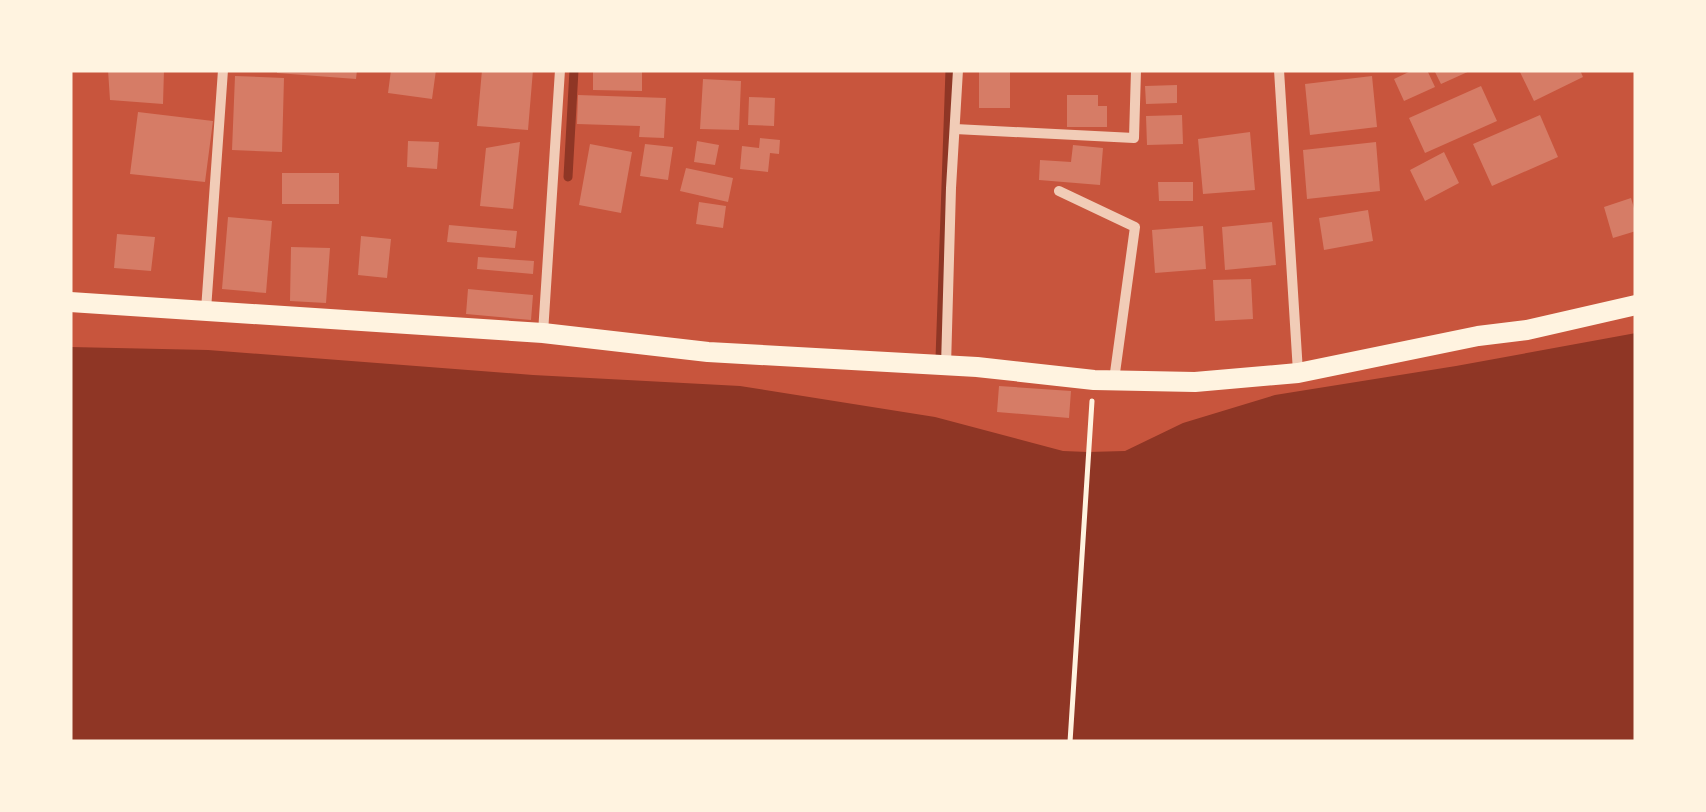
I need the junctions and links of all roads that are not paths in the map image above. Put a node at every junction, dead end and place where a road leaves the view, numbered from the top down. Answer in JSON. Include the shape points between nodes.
{"nodes":[{"id":1,"x":223,"y":70,"type":"edge"},
{"id":2,"x":560,"y":70,"type":"edge"},
{"id":3,"x":958,"y":70,"type":"edge"},
{"id":4,"x":1136,"y":70,"type":"edge"},
{"id":5,"x":1278,"y":70,"type":"edge"},
{"id":6,"x":955,"y":130,"type":"junction"},
{"id":7,"x":1059,"y":191,"type":"dead end"},
{"id":8,"x":70,"y":302,"type":"edge"},
{"id":9,"x":1636,"y":305,"type":"edge"},
{"id":10,"x":206,"y":311,"type":"junction"},
{"id":11,"x":543,"y":332,"type":"junction"},
{"id":12,"x":946,"y":367,"type":"junction"},
{"id":13,"x":1298,"y":373,"type":"junction"},
{"id":14,"x":1104,"y":380,"type":"junction"}],
"edges":[{"from":1,"to":10,"type":"street"},
{"from":2,"to":11,"type":"street"},
{"from":3,"to":6,"type":"street"},
{"from":4,"to":6,"type":"street","via":[[1134,138]]},
{"from":5,"to":13,"type":"street"},
{"from":6,"to":12,"type":"street"},
{"from":7,"to":14,"type":"street","via":[[1134,227]]},
{"from":8,"to":10,"type":"main road"},
{"from":9,"to":13,"type":"main road"},
{"from":10,"to":11,"type":"main road"},
{"from":11,"to":12,"type":"main road","via":[[708,352]]},
{"from":12,"to":14,"type":"main road"},
{"from":13,"to":14,"type":"main road","via":[[1195,382]]}]}
